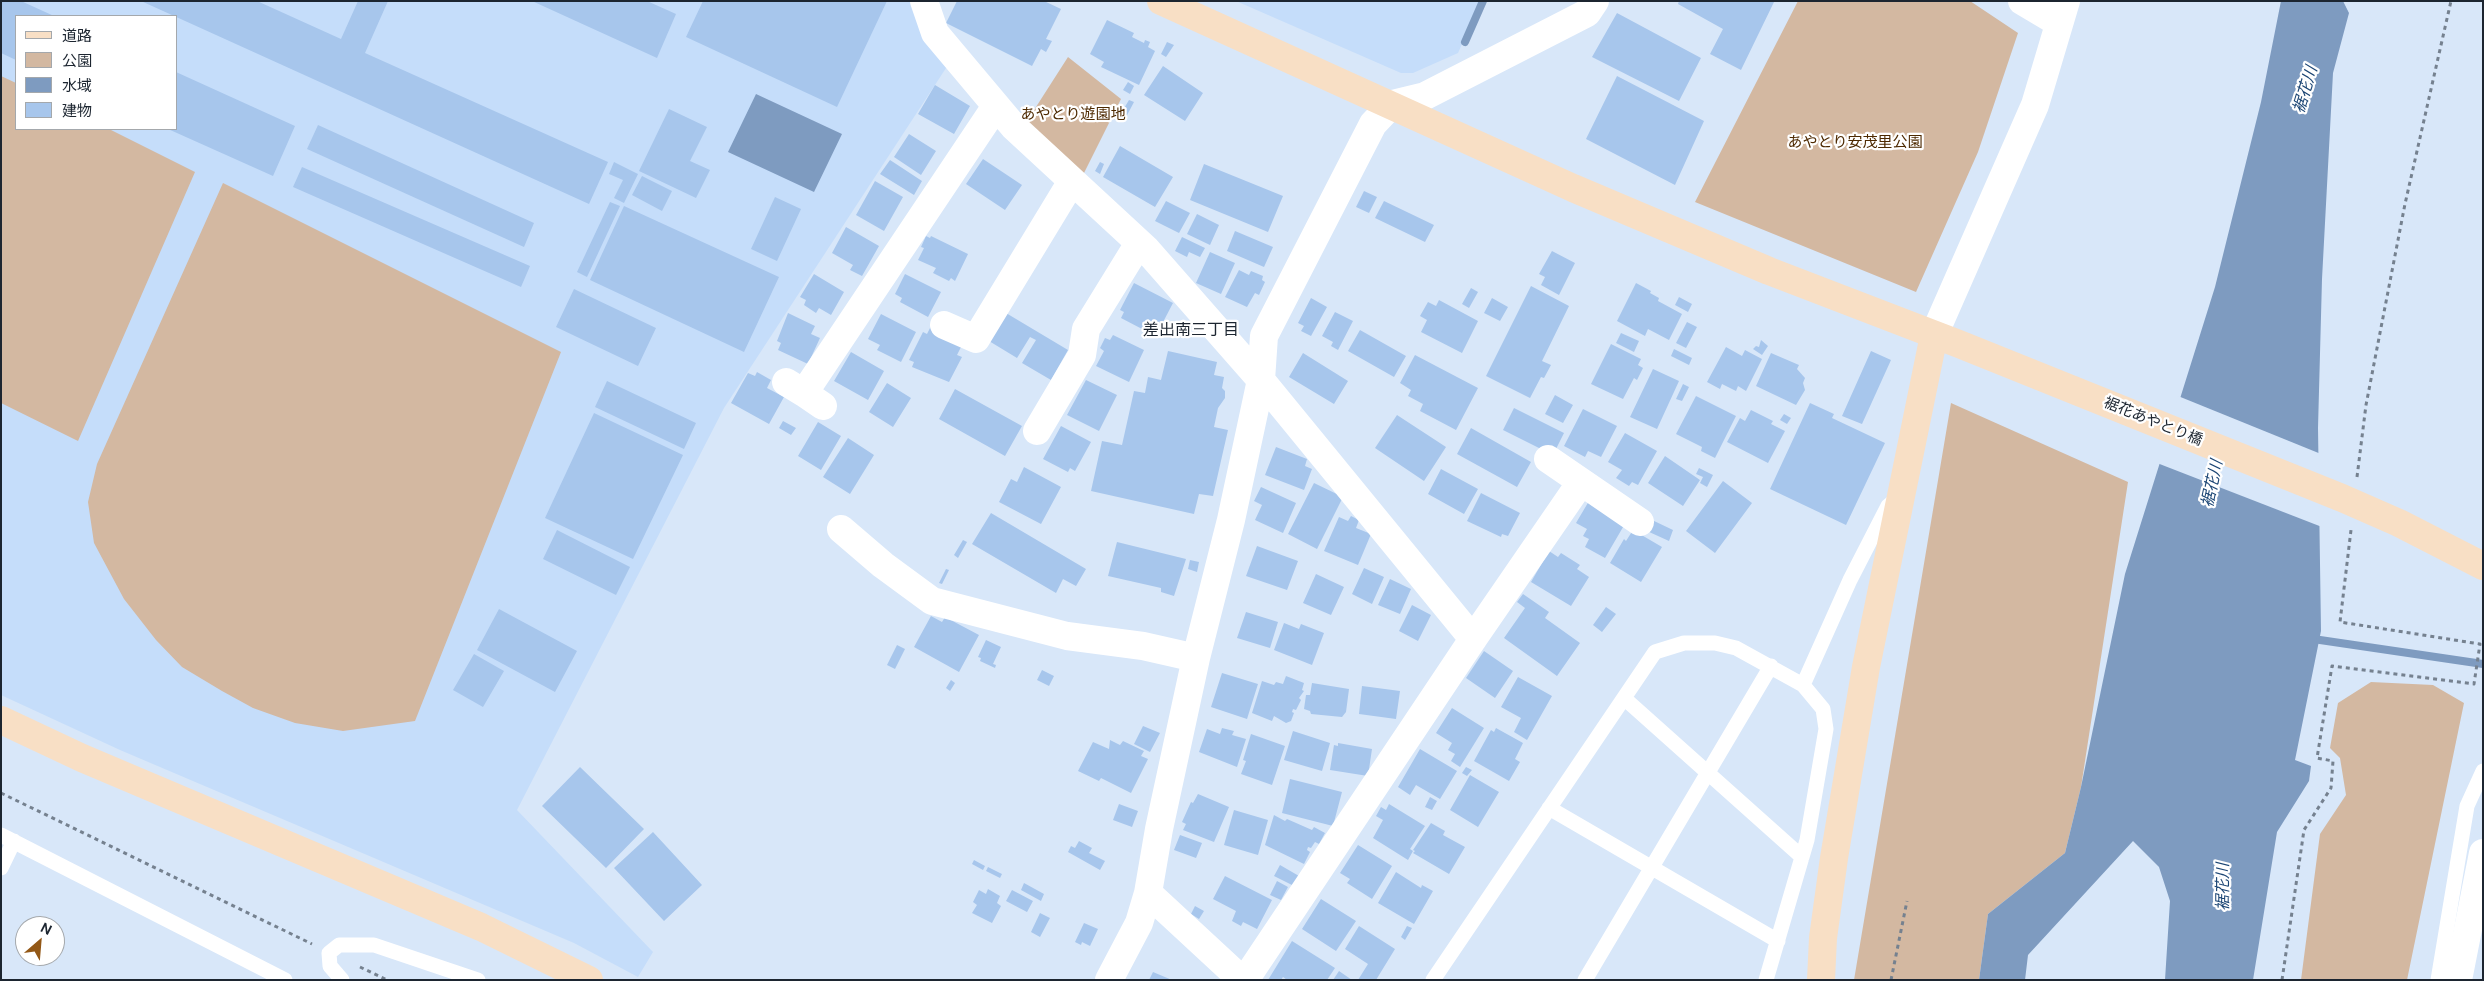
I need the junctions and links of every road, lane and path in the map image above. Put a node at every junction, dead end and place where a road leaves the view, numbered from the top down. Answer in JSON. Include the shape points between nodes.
{"nodes":[{"id":1,"x":924,"y":1,"type":"edge"},
{"id":2,"x":1161,"y":1,"type":"edge"},
{"id":3,"x":1595,"y":1,"type":"edge"},
{"id":4,"x":2022,"y":1,"type":"edge"},
{"id":5,"x":2451,"y":1,"type":"edge"},
{"id":6,"x":2063,"y":12,"type":"edge"},
{"id":7,"x":1392,"y":104,"type":"junction"},
{"id":8,"x":996,"y":106,"type":"junction"},
{"id":9,"x":1072,"y":181,"type":"junction"},
{"id":10,"x":1139,"y":243,"type":"junction"},
{"id":11,"x":944,"y":325,"type":"dead end"},
{"id":12,"x":1934,"y":335,"type":"junction"},
{"id":13,"x":1261,"y":380,"type":"junction"},
{"id":14,"x":804,"y":394,"type":"dead end"},
{"id":15,"x":1037,"y":431,"type":"dead end"},
{"id":16,"x":1548,"y":459,"type":"dead end"},
{"id":17,"x":1581,"y":482,"type":"junction"},
{"id":18,"x":2356,"y":484,"type":"dead end"},
{"id":19,"x":1900,"y":497,"type":"junction"},
{"id":20,"x":1640,"y":522,"type":"dead end"},
{"id":21,"x":2351,"y":524,"type":"dead end"},
{"id":22,"x":841,"y":529,"type":"dead end"},
{"id":23,"x":2483,"y":566,"type":"edge"},
{"id":24,"x":1473,"y":638,"type":"junction"},
{"id":25,"x":1196,"y":658,"type":"junction"},
{"id":26,"x":1771,"y":666,"type":"junction"},
{"id":27,"x":1803,"y":685,"type":"junction"},
{"id":28,"x":1624,"y":698,"type":"junction"},
{"id":29,"x":1,"y":720,"type":"edge"},
{"id":30,"x":2483,"y":771,"type":"edge"},
{"id":31,"x":1708,"y":774,"type":"junction"},
{"id":32,"x":1,"y":793,"type":"edge"},
{"id":33,"x":1549,"y":808,"type":"junction"},
{"id":34,"x":8,"y":838,"type":"edge"},
{"id":35,"x":2483,"y":853,"type":"edge"},
{"id":36,"x":1802,"y":857,"type":"junction"},
{"id":37,"x":1,"y":868,"type":"edge"},
{"id":38,"x":1653,"y":868,"type":"junction"},
{"id":39,"x":1148,"y":893,"type":"junction"},
{"id":40,"x":1907,"y":901,"type":"dead end"},
{"id":41,"x":1778,"y":941,"type":"junction"},
{"id":42,"x":330,"y":953,"type":"junction"},
{"id":43,"x":285,"y":980,"type":"edge"},
{"id":44,"x":342,"y":980,"type":"edge"},
{"id":45,"x":387,"y":980,"type":"edge"},
{"id":46,"x":478,"y":980,"type":"edge"},
{"id":47,"x":589,"y":980,"type":"edge"},
{"id":48,"x":1109,"y":980,"type":"edge"},
{"id":49,"x":1244,"y":980,"type":"edge"},
{"id":50,"x":1433,"y":980,"type":"edge"},
{"id":51,"x":1585,"y":980,"type":"edge"},
{"id":52,"x":1766,"y":980,"type":"edge"},
{"id":53,"x":1821,"y":980,"type":"edge"},
{"id":54,"x":1891,"y":980,"type":"edge"},
{"id":55,"x":2282,"y":980,"type":"edge"},
{"id":56,"x":2438,"y":980,"type":"edge"},
{"id":57,"x":2458,"y":980,"type":"edge"}],
"edges":[{"from":1,"to":8,"type":"street","via":[[935,33]]},
{"from":2,"to":7,"type":"street","name":"裾花あやとり橋"},
{"from":3,"to":7,"type":"street","via":[[1588,13],[1425,96]]},
{"from":4,"to":6,"type":"street"},
{"from":5,"to":18,"type":"path","via":[[2405,204],[2368,396]]},
{"from":6,"to":12,"type":"street","via":[[2036,105]]},
{"from":7,"to":12,"type":"street","name":"裾花あやとり橋","via":[[1573,188],[1769,271]]},
{"from":7,"to":13,"type":"street","via":[[1373,124],[1264,336]]},
{"from":8,"to":9,"type":"street"},
{"from":8,"to":14,"type":"street"},
{"from":9,"to":10,"type":"street"},
{"from":9,"to":11,"type":"street","via":[[976,340]]},
{"from":10,"to":13,"type":"street"},
{"from":10,"to":15,"type":"street","via":[[1086,329],[1082,355]]},
{"from":12,"to":19,"type":"street"},
{"from":12,"to":23,"type":"street","name":"裾花あやとり橋","via":[[2350,501],[2399,522]]},
{"from":13,"to":24,"type":"street"},
{"from":13,"to":25,"type":"street","via":[[1231,520]]},
{"from":16,"to":17,"type":"street"},
{"from":17,"to":20,"type":"street"},
{"from":17,"to":24,"type":"street"},
{"from":19,"to":27,"type":"lane","via":[[1888,506]]},
{"from":19,"to":53,"type":"street","via":[[1866,667],[1835,849]]},
{"from":21,"to":55,"type":"path","via":[[2340,622],[2480,644],[2476,674],[2474,684],[2332,666],[2317,758],[2333,761],[2331,788],[2304,830]]},
{"from":22,"to":25,"type":"street","via":[[932,601],[1067,636],[1143,646]]},
{"from":24,"to":49,"type":"street"},
{"from":25,"to":39,"type":"street"},
{"from":26,"to":27,"type":"lane"},
{"from":26,"to":28,"type":"lane","via":[[1736,648],[1715,643],[1684,643],[1655,652]]},
{"from":26,"to":31,"type":"lane"},
{"from":27,"to":36,"type":"lane","via":[[1823,709],[1826,729]]},
{"from":28,"to":31,"type":"lane"},
{"from":28,"to":33,"type":"lane"},
{"from":29,"to":47,"type":"street","via":[[82,758],[481,927]]},
{"from":30,"to":56,"type":"lane","via":[[2467,806]]},
{"from":31,"to":36,"type":"lane"},
{"from":31,"to":38,"type":"lane"},
{"from":32,"to":42,"type":"path"},
{"from":33,"to":38,"type":"lane"},
{"from":33,"to":50,"type":"lane"},
{"from":34,"to":37,"type":"lane"},
{"from":34,"to":43,"type":"lane"},
{"from":35,"to":57,"type":"street"},
{"from":36,"to":41,"type":"lane"},
{"from":38,"to":41,"type":"lane"},
{"from":38,"to":51,"type":"lane"},
{"from":39,"to":48,"type":"street","via":[[1138,923]]},
{"from":39,"to":49,"type":"street"},
{"from":40,"to":54,"type":"path"},
{"from":41,"to":52,"type":"lane"},
{"from":42,"to":44,"type":"lane","via":[[330,966]]},
{"from":42,"to":45,"type":"path"},
{"from":42,"to":46,"type":"lane","via":[[339,945],[374,945]]}]}
